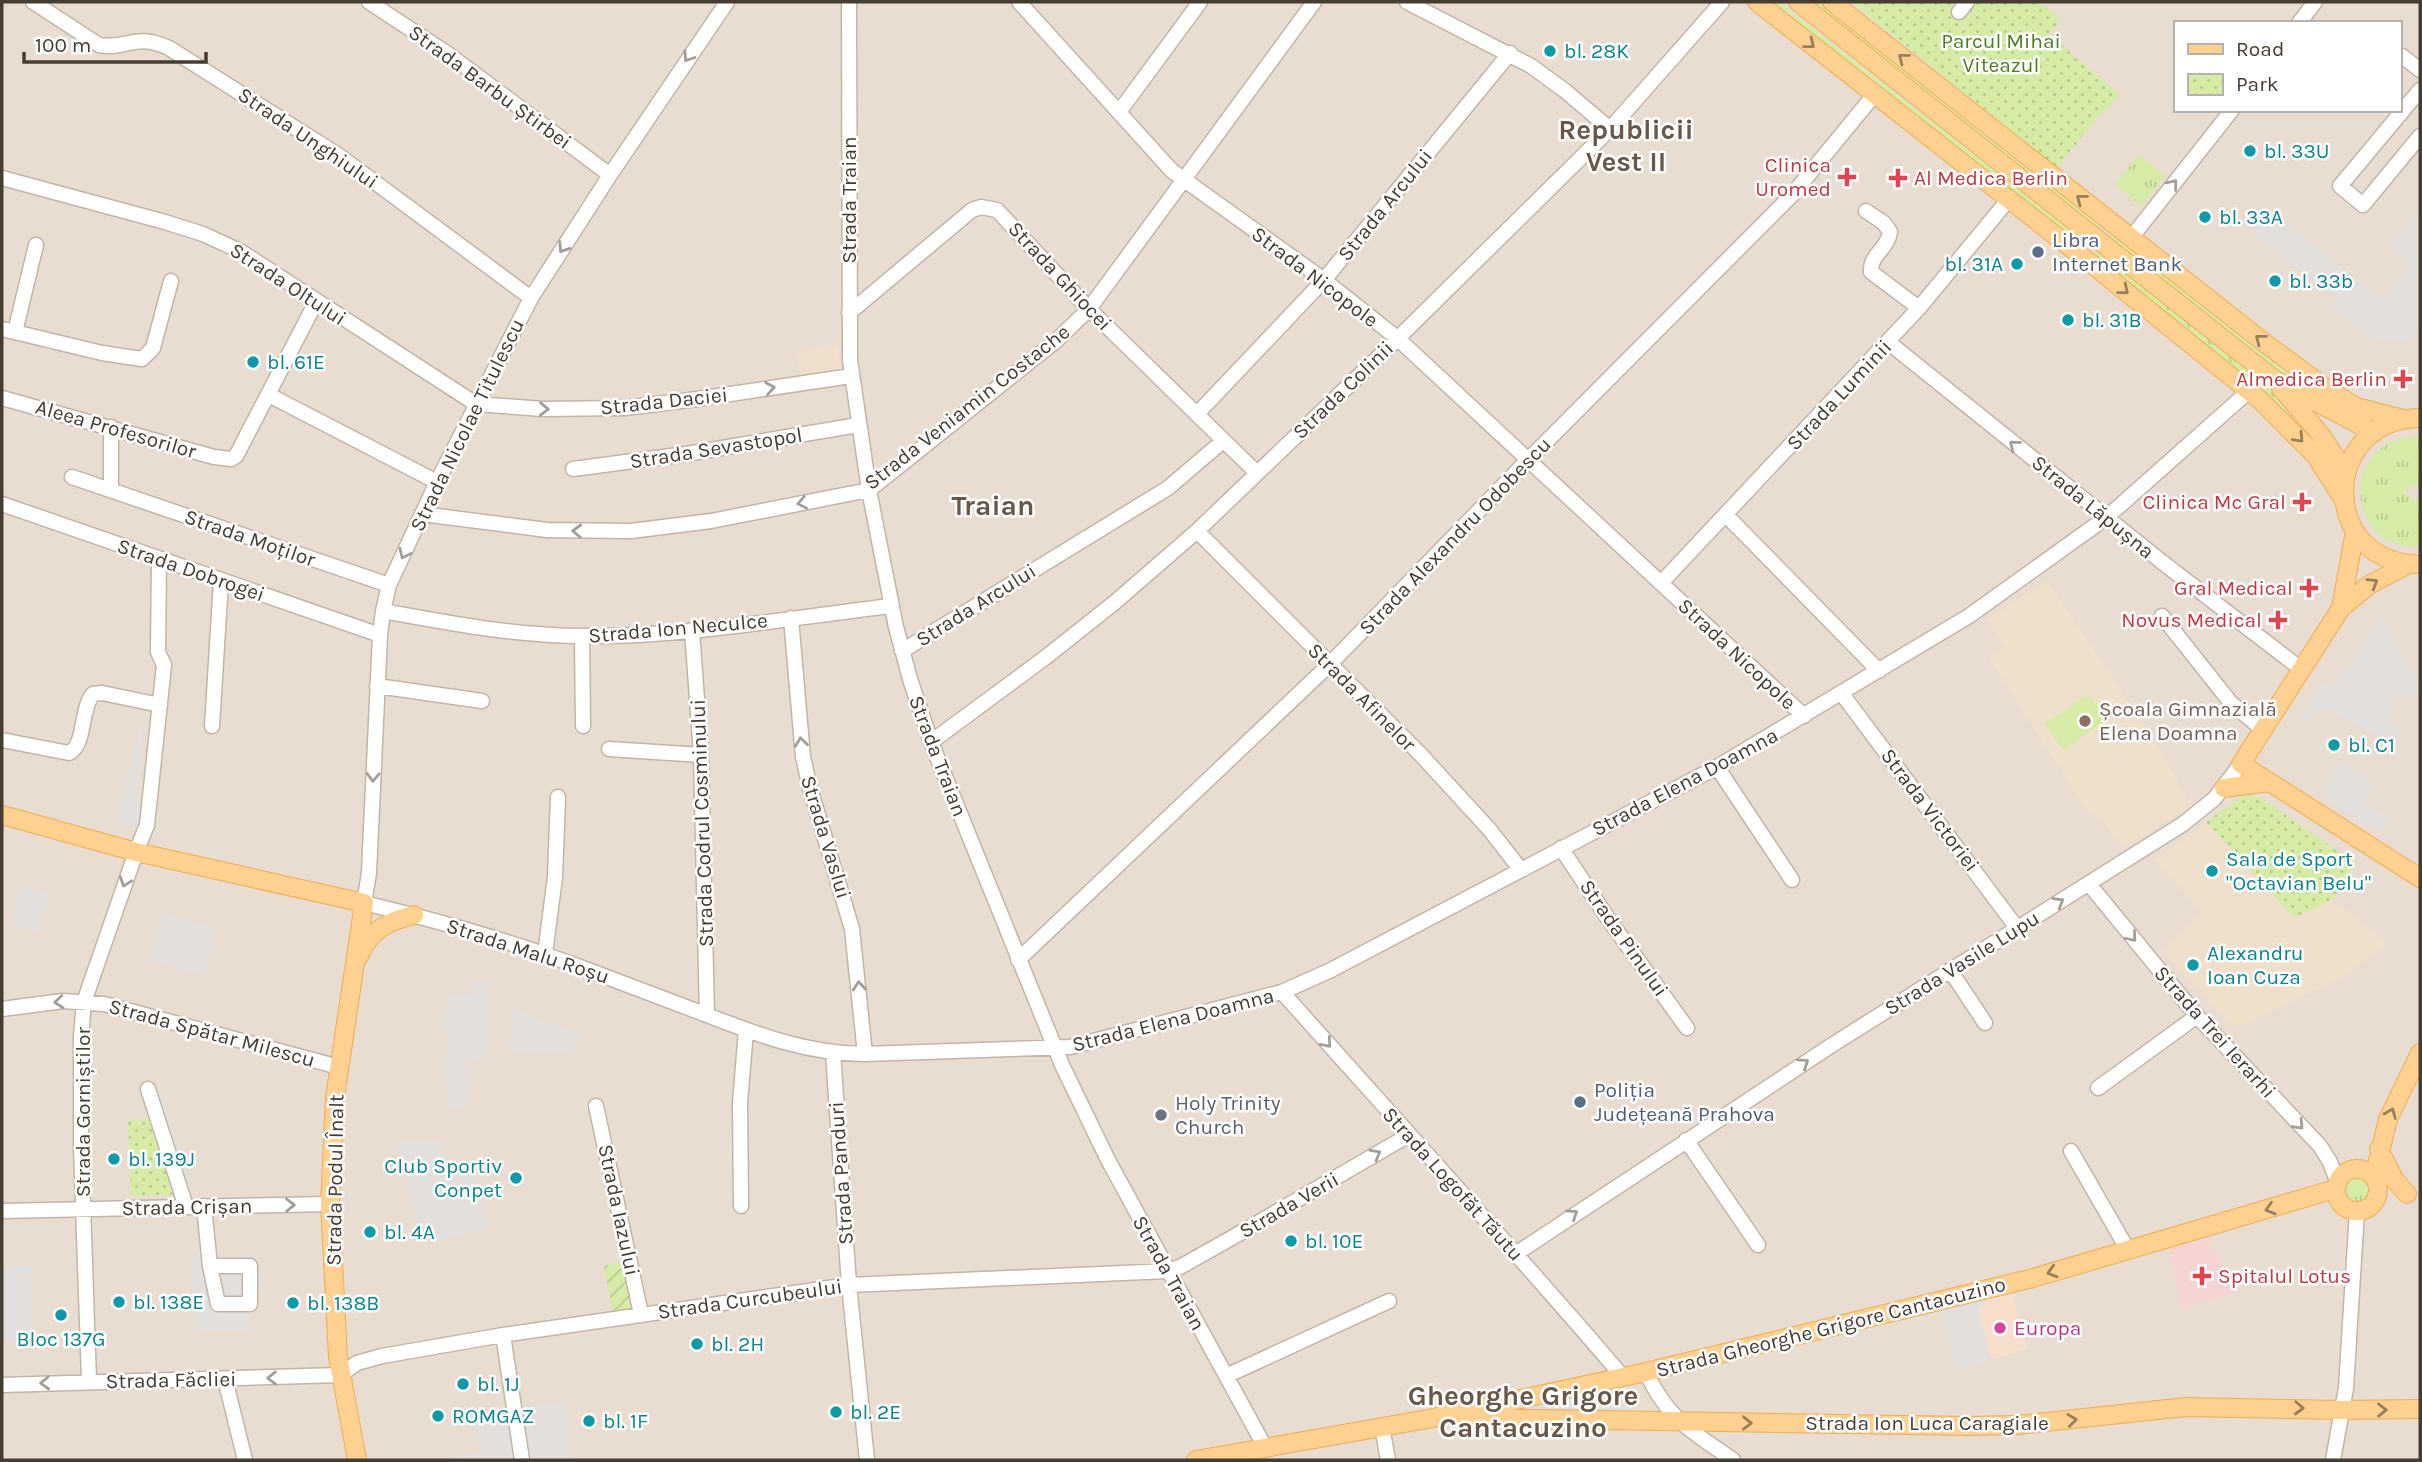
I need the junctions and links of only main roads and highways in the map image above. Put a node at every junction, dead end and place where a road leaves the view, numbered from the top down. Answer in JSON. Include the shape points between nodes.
{"nodes":[{"id":1,"x":1757,"y":2,"type":"edge"},
{"id":2,"x":1798,"y":2,"type":"edge"},
{"id":3,"x":1832,"y":2,"type":"edge"},
{"id":4,"x":2275,"y":380,"type":"junction"},
{"id":5,"x":2416,"y":418,"type":"edge"},
{"id":6,"x":2373,"y":432,"type":"junction"},
{"id":7,"x":2345,"y":472,"type":"junction"},
{"id":8,"x":2343,"y":499,"type":"junction"},
{"id":9,"x":2355,"y":531,"type":"junction"},
{"id":10,"x":2415,"y":564,"type":"edge"},
{"id":11,"x":2341,"y":608,"type":"junction"},
{"id":12,"x":2260,"y":734,"type":"junction"},
{"id":13,"x":2269,"y":782,"type":"junction"},
{"id":14,"x":2224,"y":788,"type":"road end"},
{"id":15,"x":2,"y":815,"type":"edge"},
{"id":16,"x":2420,"y":878,"type":"edge"},
{"id":17,"x":364,"y":903,"type":"joint"},
{"id":18,"x":414,"y":915,"type":"road end"},
{"id":19,"x":355,"y":965,"type":"junction"},
{"id":20,"x":2420,"y":1053,"type":"edge"},
{"id":21,"x":2379,"y":1149,"type":"junction"},
{"id":22,"x":2375,"y":1180,"type":"junction"},
{"id":23,"x":2336,"y":1185,"type":"junction"},
{"id":24,"x":2414,"y":1195,"type":"edge"},
{"id":25,"x":2420,"y":1409,"type":"edge"},
{"id":26,"x":1433,"y":1418,"type":"junction"},
{"id":27,"x":1225,"y":1457,"type":"edge"},
{"id":28,"x":357,"y":1459,"type":"edge"},
{"id":29,"x":1196,"y":1460,"type":"edge"}],
"edges":[{"from":1,"to":8,"type":"main road","one_way":true,"via":[[2249,391],[2309,449]]},
{"from":2,"to":4,"type":"main road"},
{"from":5,"to":3,"type":"main road","one_way":true,"via":[[2356,407],[2327,389]]},
{"from":4,"to":6,"type":"main road"},
{"from":4,"to":7,"type":"main road"},
{"from":5,"to":6,"type":"main road"},
{"from":6,"to":7,"type":"main road","via":[[2361,443]]},
{"from":7,"to":8,"type":"main road"},
{"from":8,"to":9,"type":"main road"},
{"from":9,"to":10,"type":"main road","via":[[2370,548],[2389,559]]},
{"from":9,"to":11,"type":"main road","name":"Strada Vasile Lupu"},
{"from":11,"to":10,"type":"main road","name":"Strada Vasile Lupu","one_way":true,"via":[[2369,585]]},
{"from":11,"to":12,"type":"main road","name":"Strada Vasile Lupu"},
{"from":12,"to":13,"type":"main road"},
{"from":12,"to":13,"type":"main road","name":"Strada Vasile Lupu","via":[[2241,764]]},
{"from":13,"to":14,"type":"main road"},
{"from":13,"to":16,"type":"main road"},
{"from":15,"to":17,"type":"main road","name":"Strada Malu Roșu","via":[[136,852]]},
{"from":17,"to":19,"type":"main road","name":"Strada Podul Înalt"},
{"from":18,"to":19,"type":"main road","via":[[382,925],[364,945]]},
{"from":19,"to":28,"type":"main road","name":"Strada Podul Înalt","via":[[339,1067],[330,1204],[340,1375]]},
{"from":21,"to":20,"type":"main road","one_way":true,"via":[[2395,1102]]},
{"from":21,"to":22,"type":"main road"},
{"from":21,"to":24,"type":"main road","via":[[2388,1169]]},
{"from":22,"to":23,"type":"main road","name":"Strada Gheorghe Grigore Cantacuzino","via":[[2354,1169]]},
{"from":22,"to":23,"type":"main road","via":[[2375,1200],[2357,1211],[2340,1204]]},
{"from":22,"to":24,"type":"main road","name":"Strada Gheorghe Grigore Cantacuzino"},
{"from":23,"to":26,"type":"main road","name":"Strada Gheorghe Grigore Cantacuzino","one_way":true,"via":[[1963,1296]]},
{"from":26,"to":25,"type":"main road","name":"Strada Ion Luca Caragiale","one_way":true,"via":[[2018,1425],[2186,1407]]},
{"from":26,"to":27,"type":"main road","name":"Strada Gheorghe Grigore Cantacuzino"},
{"from":27,"to":29,"type":"main road","name":"Strada Gheorghe Grigore Cantacuzino"}]}
